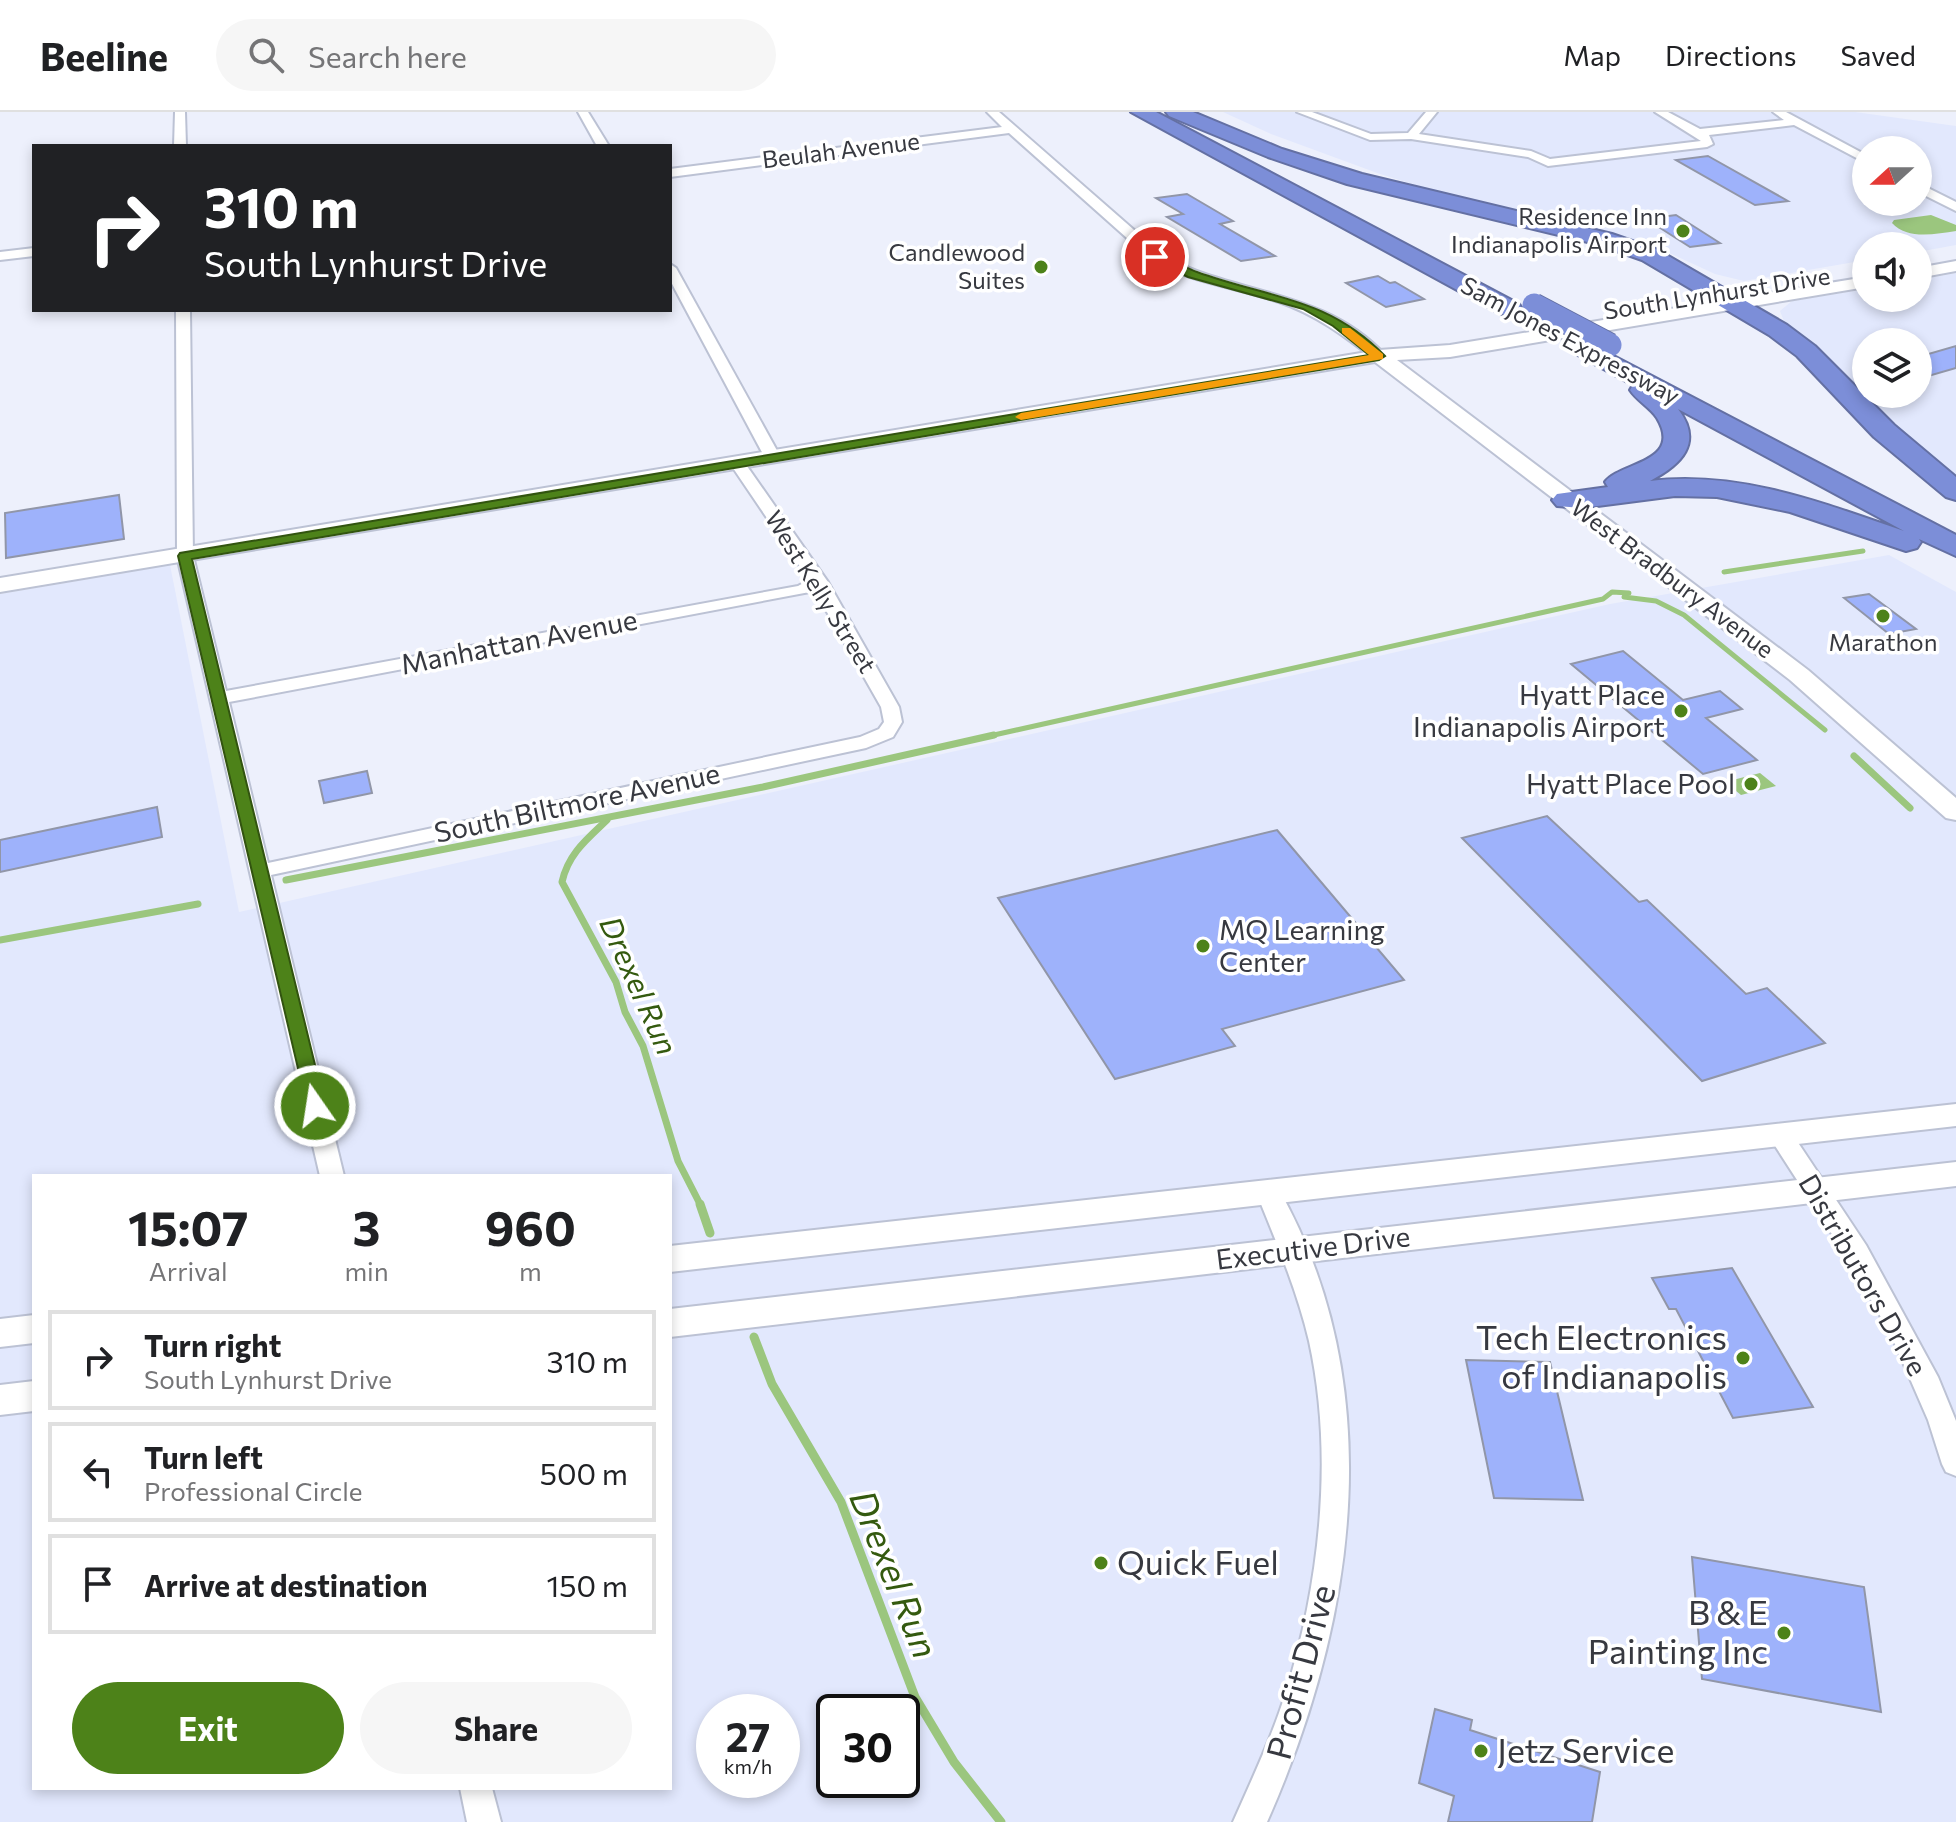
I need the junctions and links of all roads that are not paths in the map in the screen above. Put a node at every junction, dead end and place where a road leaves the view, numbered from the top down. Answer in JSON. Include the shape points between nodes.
{"nodes":[{"id":1,"x":180,"y":112,"type":"edge"},
{"id":2,"x":583,"y":112,"type":"edge"},
{"id":3,"x":992,"y":112,"type":"edge"},
{"id":4,"x":1302,"y":112,"type":"edge"},
{"id":5,"x":1432,"y":112,"type":"edge"},
{"id":6,"x":1660,"y":112,"type":"edge"},
{"id":7,"x":1156,"y":114,"type":"edge"},
{"id":8,"x":1784,"y":117,"type":"edge"},
{"id":9,"x":1011,"y":129,"type":"junction"},
{"id":10,"x":1693,"y":130,"type":"junction"},
{"id":11,"x":1411,"y":136,"type":"junction"},
{"id":12,"x":180,"y":144,"type":"edge"},
{"id":13,"x":602,"y":144,"type":"edge"},
{"id":14,"x":1852,"y":153,"type":"edge"},
{"id":15,"x":672,"y":173,"type":"edge"},
{"id":16,"x":1932,"y":194,"type":"edge"},
{"id":17,"x":1956,"y":207,"type":"edge"},
{"id":18,"x":32,"y":252,"type":"edge"},
{"id":19,"x":1956,"y":254,"type":"edge"},
{"id":20,"x":0,"y":256,"type":"edge"},
{"id":21,"x":1932,"y":258,"type":"edge"},
{"id":22,"x":1956,"y":266,"type":"edge"},
{"id":23,"x":1932,"y":270,"type":"edge"},
{"id":24,"x":672,"y":272,"type":"edge"},
{"id":25,"x":1852,"y":272,"type":"edge"},
{"id":26,"x":1852,"y":284,"type":"edge"},
{"id":27,"x":1783,"y":296,"type":"junction"},
{"id":28,"x":1722,"y":299,"type":"junction"},
{"id":29,"x":183,"y":312,"type":"edge"},
{"id":30,"x":1778,"y":330,"type":"junction"},
{"id":31,"x":1597,"y":347,"type":"junction"},
{"id":32,"x":1450,"y":351,"type":"junction"},
{"id":33,"x":1379,"y":356,"type":"junction"},
{"id":34,"x":1280,"y":374,"type":"junction"},
{"id":35,"x":1434,"y":398,"type":"junction"},
{"id":36,"x":772,"y":456,"type":"junction"},
{"id":37,"x":737,"y":462,"type":"junction"},
{"id":38,"x":1956,"y":491,"type":"edge"},
{"id":39,"x":1567,"y":500,"type":"junction"},
{"id":40,"x":1956,"y":527,"type":"edge"},
{"id":41,"x":1956,"y":547,"type":"edge"},
{"id":42,"x":185,"y":556,"type":"junction"},
{"id":43,"x":1956,"y":561,"type":"edge"},
{"id":44,"x":819,"y":582,"type":"junction"},
{"id":45,"x":0,"y":585,"type":"edge"},
{"id":46,"x":219,"y":698,"type":"junction"},
{"id":47,"x":890,"y":727,"type":"joint"},
{"id":48,"x":1956,"y":812,"type":"edge"},
{"id":49,"x":260,"y":871,"type":"junction"},
{"id":50,"x":1956,"y":1115,"type":"edge"},
{"id":51,"x":1780,"y":1135,"type":"junction"},
{"id":52,"x":332,"y":1174,"type":"edge"},
{"id":53,"x":1956,"y":1174,"type":"edge"},
{"id":54,"x":1818,"y":1190,"type":"junction"},
{"id":55,"x":1268,"y":1192,"type":"junction"},
{"id":56,"x":1293,"y":1251,"type":"junction"},
{"id":57,"x":672,"y":1259,"type":"edge"},
{"id":58,"x":672,"y":1323,"type":"edge"},
{"id":59,"x":32,"y":1329,"type":"edge"},
{"id":60,"x":0,"y":1333,"type":"edge"},
{"id":61,"x":32,"y":1396,"type":"edge"},
{"id":62,"x":0,"y":1400,"type":"edge"},
{"id":63,"x":1956,"y":1464,"type":"edge"},
{"id":64,"x":476,"y":1790,"type":"edge"},
{"id":65,"x":484,"y":1822,"type":"edge"},
{"id":66,"x":1250,"y":1822,"type":"edge"}],
"edges":[{"from":1,"to":12,"type":"street"},
{"from":2,"to":13,"type":"street"},
{"from":3,"to":9,"type":"street"},
{"from":4,"to":11,"type":"street","via":[[1364,136]]},
{"from":5,"to":11,"type":"street"},
{"from":6,"to":10,"type":"street"},
{"from":7,"to":28,"type":"highway","via":[[1355,179],[1630,247]]},
{"from":7,"to":31,"type":"highway","name":"Sam Jones Expressway"},
{"from":8,"to":10,"type":"street"},
{"from":8,"to":14,"type":"street"},
{"from":9,"to":15,"type":"street","name":"Beulah Avenue"},
{"from":9,"to":33,"type":"street","via":[[1160,260],[1307,307]]},
{"from":10,"to":11,"type":"street","via":[[1707,144],[1554,163],[1531,154]]},
{"from":16,"to":17,"type":"street"},
{"from":18,"to":20,"type":"street"},
{"from":19,"to":21,"type":"main road"},
{"from":22,"to":23,"type":"main road"},
{"from":24,"to":36,"type":"street"},
{"from":25,"to":28,"type":"main road","name":"South Lynhurst Drive"},
{"from":26,"to":27,"type":"main road","name":"South Lynhurst Drive"},
{"from":27,"to":28,"type":"main road","name":"South Lynhurst Drive"},
{"from":27,"to":30,"type":"highway","via":[[1770,313]]},
{"from":28,"to":30,"type":"highway"},
{"from":28,"to":32,"type":"main road","name":"South Lynhurst Drive"},
{"from":28,"to":33,"type":"main road","name":"South Lynhurst Drive","via":[[1430,341]]},
{"from":29,"to":42,"type":"street"},
{"from":30,"to":38,"type":"highway"},
{"from":31,"to":39,"type":"highway","via":[[1658,401],[1675,421],[1678,438],[1667,459],[1648,472]]},
{"from":31,"to":40,"type":"highway","name":"Sam Jones Expressway"},
{"from":31,"to":41,"type":"highway","name":"Sam Jones Expressway"},
{"from":32,"to":33,"type":"main road","name":"South Lynhurst Drive"},
{"from":32,"to":35,"type":"main road","via":[[1435,370]]},
{"from":33,"to":34,"type":"main road","name":"South Lynhurst Drive"},
{"from":33,"to":35,"type":"main road","name":"West Bradbury Avenue"},
{"from":34,"to":35,"type":"main road","via":[[1376,381]]},
{"from":34,"to":36,"type":"main road","name":"South Lynhurst Drive"},
{"from":35,"to":39,"type":"main road","name":"West Bradbury Avenue"},
{"from":36,"to":37,"type":"main road","name":"South Lynhurst Drive"},
{"from":37,"to":42,"type":"main road","name":"South Lynhurst Drive"},
{"from":37,"to":44,"type":"street","name":"West Kelly Street"},
{"from":39,"to":43,"type":"highway","via":[[1680,487],[1721,489],[1841,520]]},
{"from":39,"to":48,"type":"main road","name":"West Bradbury Avenue","via":[[1799,675]]},
{"from":42,"to":45,"type":"main road","name":"South Lynhurst Drive"},
{"from":42,"to":46,"type":"street"},
{"from":44,"to":46,"type":"street","name":"Manhattan Avenue","via":[[803,590]]},
{"from":44,"to":47,"type":"street","name":"West Kelly Street","via":[[890,707]]},
{"from":46,"to":49,"type":"street"},
{"from":47,"to":49,"type":"street","name":"South Biltmore Avenue","via":[[866,742]]},
{"from":49,"to":52,"type":"street"},
{"from":50,"to":51,"type":"main road"},
{"from":51,"to":54,"type":"street","name":"Distributors Drive"},
{"from":51,"to":55,"type":"main road"},
{"from":53,"to":54,"type":"main road","name":"Executive Drive"},
{"from":54,"to":56,"type":"main road","name":"Executive Drive"},
{"from":54,"to":63,"type":"street","name":"Distributors Drive","via":[[1919,1369]]},
{"from":55,"to":56,"type":"street","name":"Profit Drive"},
{"from":55,"to":57,"type":"main road"},
{"from":56,"to":58,"type":"main road","name":"Executive Drive"},
{"from":56,"to":66,"type":"street","name":"Profit Drive","via":[[1312,1300],[1333,1397],[1335,1517],[1325,1606],[1304,1685],[1277,1765]]},
{"from":59,"to":60,"type":"main road"},
{"from":61,"to":62,"type":"main road"},
{"from":64,"to":65,"type":"street"}]}
